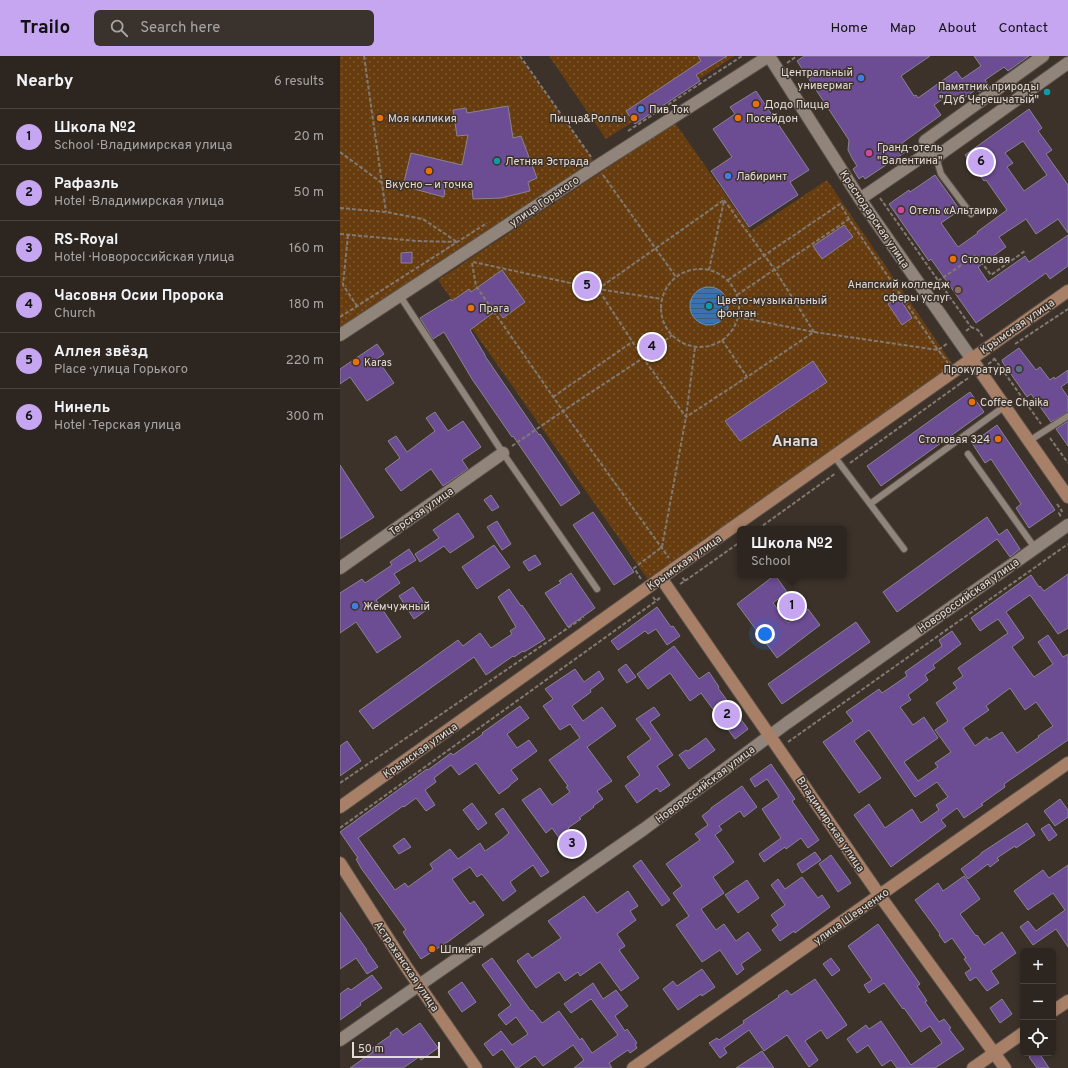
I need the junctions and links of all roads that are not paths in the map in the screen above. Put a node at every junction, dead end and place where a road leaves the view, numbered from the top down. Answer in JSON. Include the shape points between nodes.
{"nodes":[{"id":1,"x":769,"y":56,"type":"edge"},
{"id":2,"x":1043,"y":56,"type":"edge"},
{"id":3,"x":1068,"y":63,"type":"edge"},
{"id":4,"x":934,"y":154,"type":"junction"},
{"id":5,"x":860,"y":200,"type":"junction"},
{"id":6,"x":971,"y":214,"type":"dead end"},
{"id":7,"x":1068,"y":291,"type":"edge"},
{"id":8,"x":400,"y":296,"type":"junction"},
{"id":9,"x":340,"y":335,"type":"edge"},
{"id":10,"x":971,"y":358,"type":"junction"},
{"id":11,"x":1005,"y":406,"type":"junction"},
{"id":12,"x":1068,"y":416,"type":"edge"},
{"id":13,"x":1029,"y":441,"type":"junction"},
{"id":14,"x":503,"y":453,"type":"junction"},
{"id":15,"x":968,"y":454,"type":"dead end"},
{"id":16,"x":834,"y":456,"type":"junction"},
{"id":17,"x":1068,"y":497,"type":"edge"},
{"id":18,"x":870,"y":504,"type":"junction"},
{"id":19,"x":1068,"y":525,"type":"edge"},
{"id":20,"x":1035,"y":548,"type":"junction"},
{"id":21,"x":904,"y":549,"type":"dead end"},
{"id":22,"x":340,"y":568,"type":"edge"},
{"id":23,"x":661,"y":578,"type":"junction"},
{"id":24,"x":597,"y":589,"type":"dead end"},
{"id":25,"x":770,"y":736,"type":"junction"},
{"id":26,"x":1068,"y":763,"type":"edge"},
{"id":27,"x":340,"y":807,"type":"edge"},
{"id":28,"x":340,"y":863,"type":"edge"},
{"id":29,"x":880,"y":896,"type":"junction"},
{"id":30,"x":419,"y":986,"type":"junction"},
{"id":31,"x":1068,"y":1001,"type":"edge"},
{"id":32,"x":1056,"y":1010,"type":"edge"},
{"id":33,"x":1020,"y":1035,"type":"edge"},
{"id":34,"x":340,"y":1040,"type":"edge"},
{"id":35,"x":994,"y":1053,"type":"junction"},
{"id":36,"x":476,"y":1068,"type":"edge"},
{"id":37,"x":633,"y":1068,"type":"edge"},
{"id":38,"x":973,"y":1068,"type":"edge"},
{"id":39,"x":1005,"y":1068,"type":"edge"}],
"edges":[{"from":1,"to":5,"type":"street","name":"Краснодарская улица"},
{"from":1,"to":8,"type":"street","name":"улица Горького"},
{"from":2,"to":4,"type":"street","via":[[925,141]]},
{"from":3,"to":4,"type":"street"},
{"from":4,"to":5,"type":"street"},
{"from":4,"to":6,"type":"lane","via":[[941,174]]},
{"from":5,"to":10,"type":"street","name":"Краснодарская улица"},
{"from":7,"to":10,"type":"street","name":"Крымская улица"},
{"from":8,"to":9,"type":"street","name":"улица Горького"},
{"from":8,"to":14,"type":"lane"},
{"from":10,"to":11,"type":"street","name":"Краснодарская улица"},
{"from":10,"to":16,"type":"street","name":"Крымская улица"},
{"from":11,"to":13,"type":"street","name":"Краснодарская улица"},
{"from":11,"to":18,"type":"lane"},
{"from":12,"to":13,"type":"lane"},
{"from":13,"to":17,"type":"street","name":"Краснодарская улица"},
{"from":14,"to":22,"type":"street","name":"Терская улица"},
{"from":14,"to":24,"type":"lane"},
{"from":15,"to":20,"type":"lane"},
{"from":16,"to":18,"type":"lane"},
{"from":16,"to":23,"type":"street","name":"Крымская улица"},
{"from":18,"to":21,"type":"lane"},
{"from":19,"to":20,"type":"street","name":"Новороссийская улица"},
{"from":20,"to":25,"type":"street","name":"Новороссийская улица"},
{"from":23,"to":25,"type":"street","name":"Владимирская улица"},
{"from":23,"to":27,"type":"street","name":"Крымская улица"},
{"from":25,"to":29,"type":"street","name":"Владимирская улица"},
{"from":25,"to":30,"type":"street","name":"Новороссийская улица","via":[[644,829]]},
{"from":26,"to":29,"type":"street","name":"улица Шевченко"},
{"from":28,"to":30,"type":"street","name":"Астраханская улица"},
{"from":29,"to":35,"type":"street","name":"Владимирская улица"},
{"from":29,"to":37,"type":"street","name":"улица Шевченко"},
{"from":30,"to":34,"type":"street","name":"Новороссийская улица"},
{"from":30,"to":36,"type":"street","name":"Астраханская улица"},
{"from":31,"to":32,"type":"street"},
{"from":33,"to":35,"type":"street"},
{"from":35,"to":38,"type":"street"},
{"from":35,"to":39,"type":"street","name":"Владимирская улица"}]}
